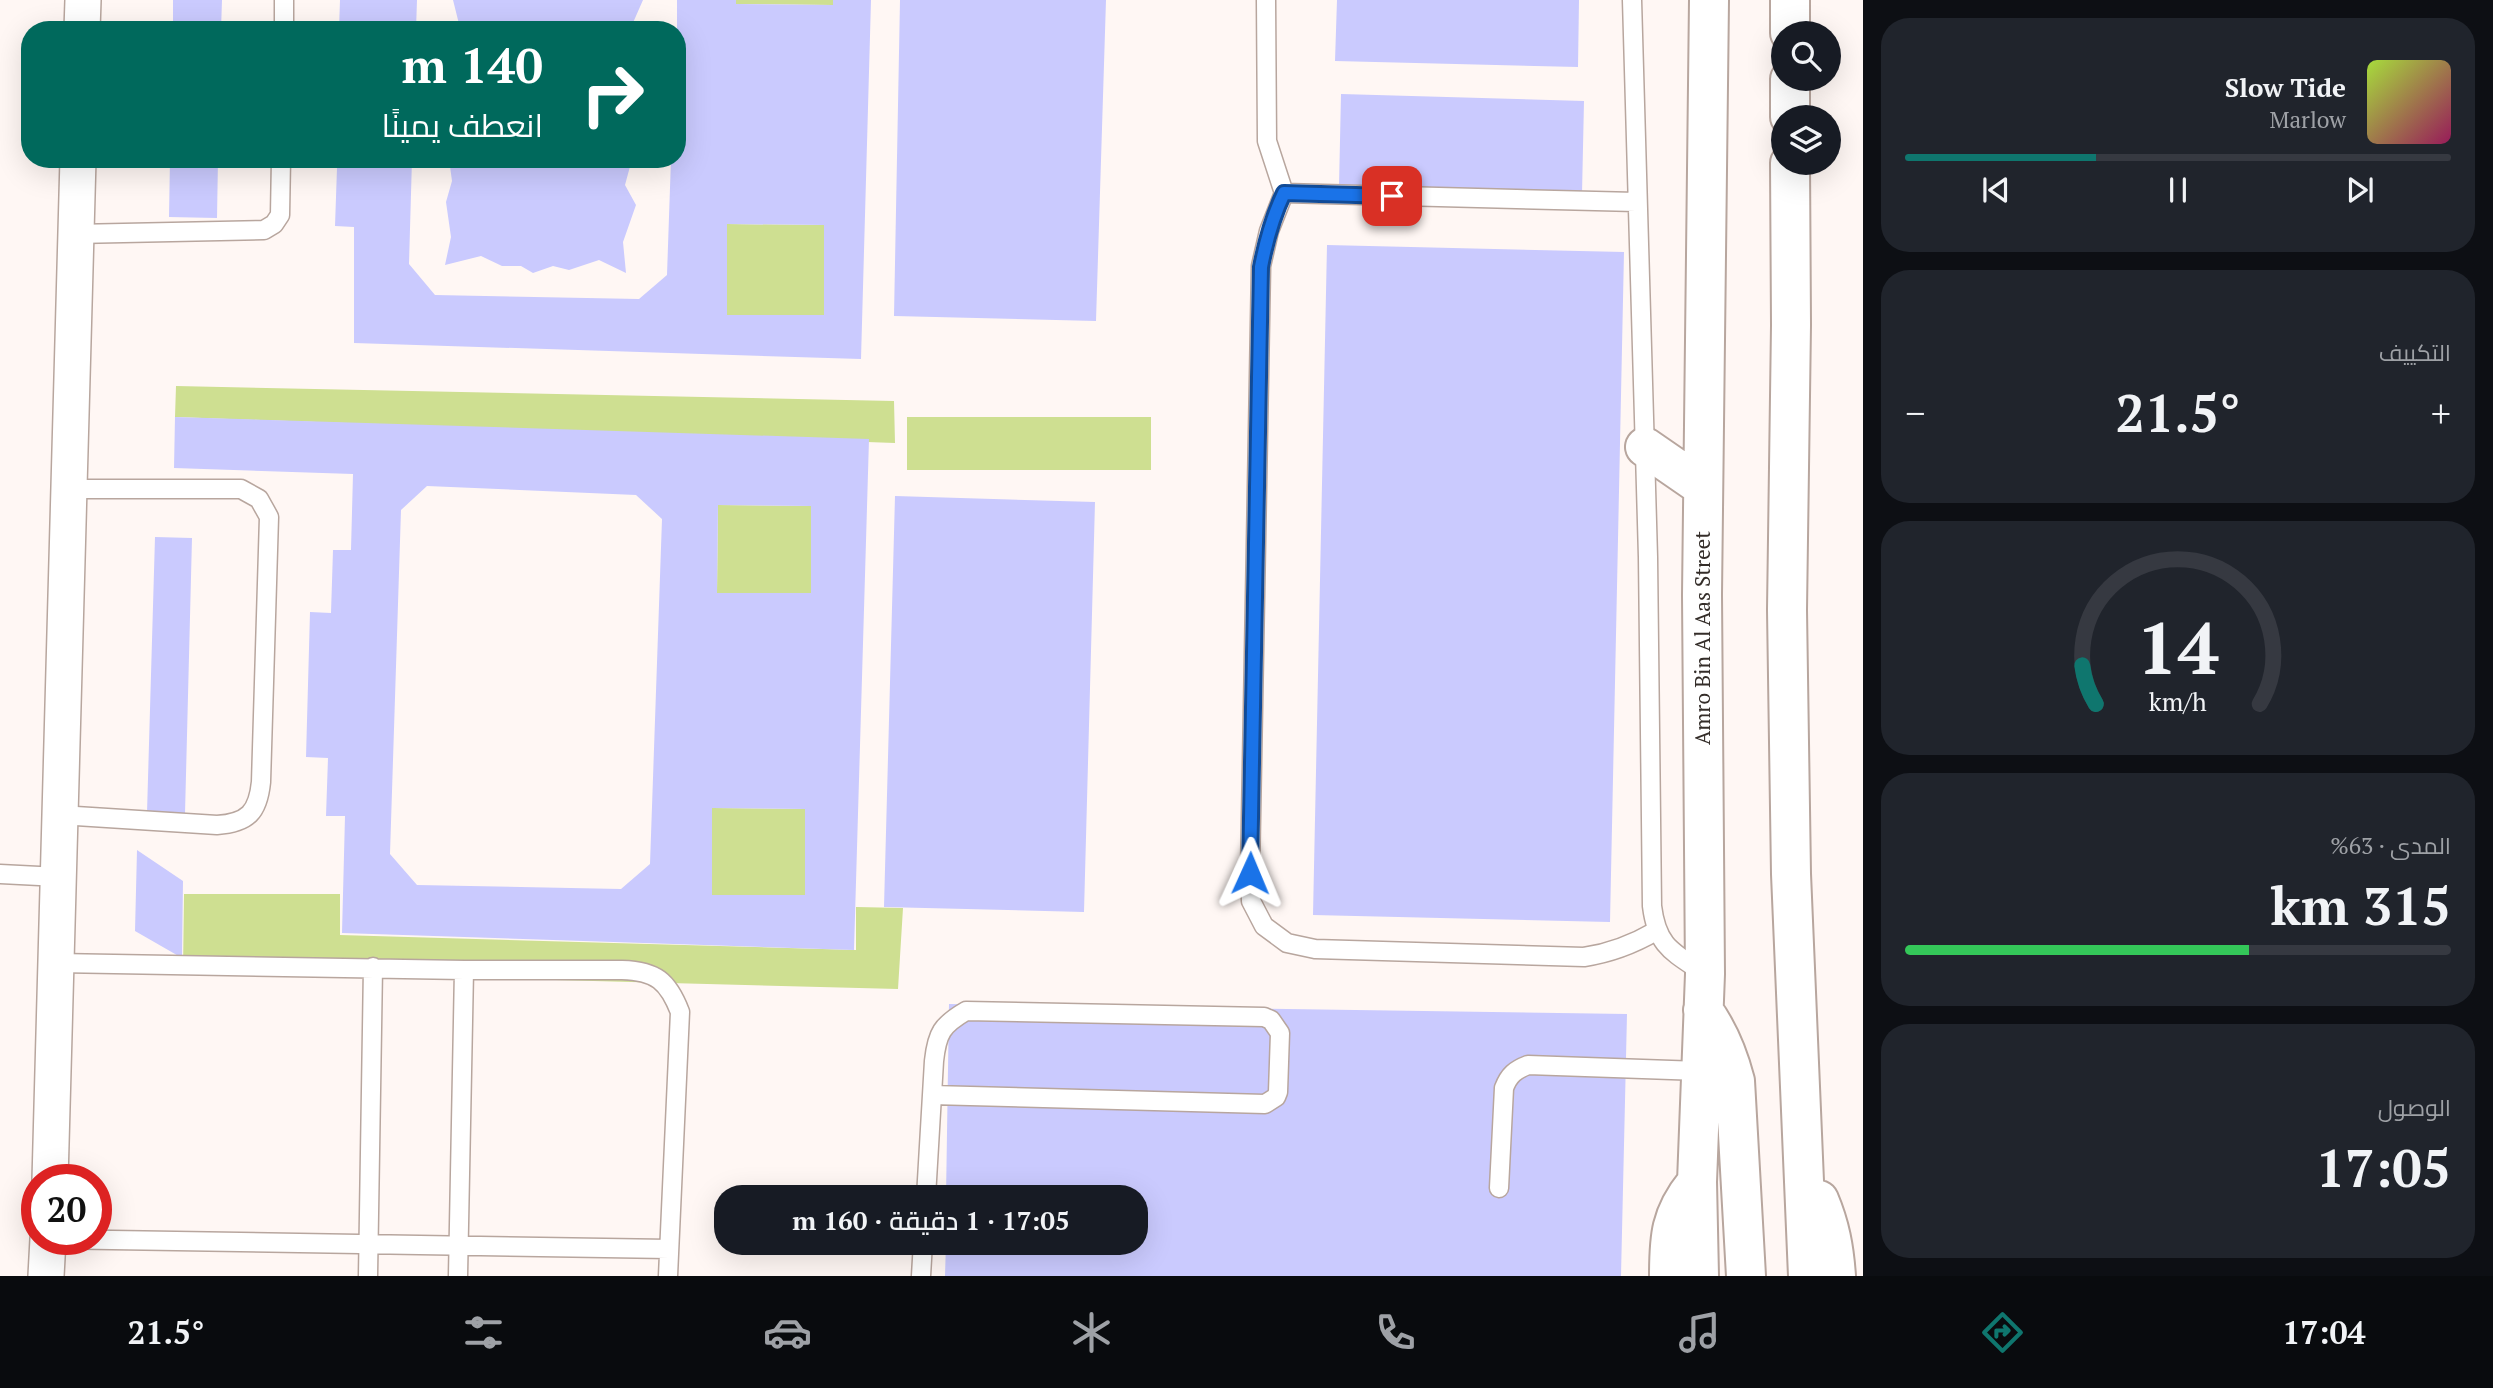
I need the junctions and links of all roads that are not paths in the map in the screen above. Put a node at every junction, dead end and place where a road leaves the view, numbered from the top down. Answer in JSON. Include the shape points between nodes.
{"nodes":[{"id":1,"x":83,"y":0,"type":"edge"},
{"id":2,"x":284,"y":0,"type":"edge"},
{"id":3,"x":1266,"y":0,"type":"edge"},
{"id":4,"x":1632,"y":0,"type":"edge"},
{"id":5,"x":1709,"y":0,"type":"edge"},
{"id":6,"x":1790,"y":0,"type":"edge"},
{"id":7,"x":82,"y":21,"type":"edge"},
{"id":8,"x":284,"y":21,"type":"edge"},
{"id":9,"x":1790,"y":21,"type":"edge"},
{"id":10,"x":78,"y":168,"type":"edge"},
{"id":11,"x":281,"y":168,"type":"edge"},
{"id":12,"x":1790,"y":175,"type":"edge"},
{"id":13,"x":1284,"y":193,"type":"junction"},
{"id":14,"x":1636,"y":202,"type":"junction"},
{"id":15,"x":75,"y":234,"type":"junction"},
{"id":16,"x":1646,"y":447,"type":"junction"},
{"id":17,"x":1703,"y":487,"type":"junction"},
{"id":18,"x":68,"y":489,"type":"junction"},
{"id":19,"x":60,"y":815,"type":"junction"},
{"id":20,"x":0,"y":874,"type":"edge"},
{"id":21,"x":59,"y":877,"type":"junction"},
{"id":22,"x":1656,"y":931,"type":"junction"},
{"id":23,"x":57,"y":963,"type":"junction"},
{"id":24,"x":373,"y":967,"type":"junction"},
{"id":25,"x":464,"y":970,"type":"junction"},
{"id":26,"x":1704,"y":992,"type":"junction"},
{"id":27,"x":1700,"y":1071,"type":"junction"},
{"id":28,"x":932,"y":1095,"type":"junction"},
{"id":29,"x":51,"y":1164,"type":"edge"},
{"id":30,"x":1805,"y":1179,"type":"junction"},
{"id":31,"x":1697,"y":1182,"type":"junction"},
{"id":32,"x":927,"y":1185,"type":"edge"},
{"id":33,"x":1499,"y":1188,"type":"dead end"},
{"id":34,"x":112,"y":1240,"type":"edge"},
{"id":35,"x":368,"y":1245,"type":"junction"},
{"id":36,"x":458,"y":1246,"type":"junction"},
{"id":37,"x":669,"y":1249,"type":"junction"},
{"id":38,"x":47,"y":1255,"type":"edge"},
{"id":39,"x":922,"y":1255,"type":"edge"},
{"id":40,"x":46,"y":1276,"type":"edge"},
{"id":41,"x":368,"y":1276,"type":"edge"},
{"id":42,"x":458,"y":1276,"type":"edge"},
{"id":43,"x":668,"y":1276,"type":"edge"},
{"id":44,"x":921,"y":1276,"type":"edge"},
{"id":45,"x":1669,"y":1276,"type":"edge"},
{"id":46,"x":1699,"y":1276,"type":"edge"},
{"id":47,"x":1745,"y":1276,"type":"edge"},
{"id":48,"x":1808,"y":1276,"type":"edge"},
{"id":49,"x":1836,"y":1276,"type":"edge"}],
"edges":[{"from":1,"to":7,"type":"street"},
{"from":2,"to":8,"type":"lane"},
{"from":3,"to":13,"type":"lane","via":[[1267,141]]},
{"from":4,"to":14,"type":"lane"},
{"from":5,"to":17,"type":"main road","name":"Amro Bin Al Aas Street"},
{"from":6,"to":9,"type":"main road"},
{"from":10,"to":15,"type":"street"},
{"from":11,"to":15,"type":"lane","via":[[280,215],[264,230]]},
{"from":12,"to":30,"type":"main road","via":[[1787,610],[1791,874]]},
{"from":13,"to":14,"type":"lane"},
{"from":13,"to":22,"type":"lane","via":[[1261,267],[1251,901],[1264,926],[1287,943],[1315,949],[1584,957],[1609,954]]},
{"from":14,"to":16,"type":"lane"},
{"from":15,"to":18,"type":"street"},
{"from":16,"to":17,"type":"main road"},
{"from":16,"to":22,"type":"lane"},
{"from":17,"to":26,"type":"main road","name":"Amro Bin Al Aas Street"},
{"from":18,"to":19,"type":"street"},
{"from":18,"to":19,"type":"lane","via":[[241,489],[259,499],[269,517],[261,782],[259,800],[250,814],[235,824],[217,825]]},
{"from":19,"to":21,"type":"street"},
{"from":20,"to":21,"type":"lane"},
{"from":21,"to":23,"type":"street"},
{"from":22,"to":26,"type":"lane"},
{"from":23,"to":24,"type":"lane"},
{"from":23,"to":29,"type":"street"},
{"from":24,"to":25,"type":"lane"},
{"from":24,"to":35,"type":"lane"},
{"from":25,"to":36,"type":"lane"},
{"from":25,"to":37,"type":"lane","via":[[642,970],[673,993],[680,1012]]},
{"from":26,"to":27,"type":"main road","name":"Amro Bin Al Aas Street"},
{"from":26,"to":47,"type":"main road","via":[[1735,1081]]},
{"from":27,"to":31,"type":"main road","name":"Amro Bin Al Aas Street"},
{"from":27,"to":33,"type":"lane","via":[[1528,1065],[1517,1069],[1504,1088]]},
{"from":28,"to":28,"type":"lane","via":[[1265,1104],[1279,1092],[1279,1033],[1264,1017],[966,1011],[948,1022],[936,1040]]},
{"from":28,"to":32,"type":"lane"},
{"from":30,"to":48,"type":"main road"},
{"from":30,"to":49,"type":"main road","via":[[1827,1219]]},
{"from":31,"to":45,"type":"main road","via":[[1675,1214]]},
{"from":31,"to":46,"type":"main road","name":"Amro Bin Al Aas Street"},
{"from":34,"to":35,"type":"lane"},
{"from":35,"to":36,"type":"lane"},
{"from":35,"to":41,"type":"lane"},
{"from":36,"to":37,"type":"lane"},
{"from":36,"to":42,"type":"lane"},
{"from":37,"to":43,"type":"lane"},
{"from":38,"to":40,"type":"street"},
{"from":39,"to":44,"type":"lane"}]}
